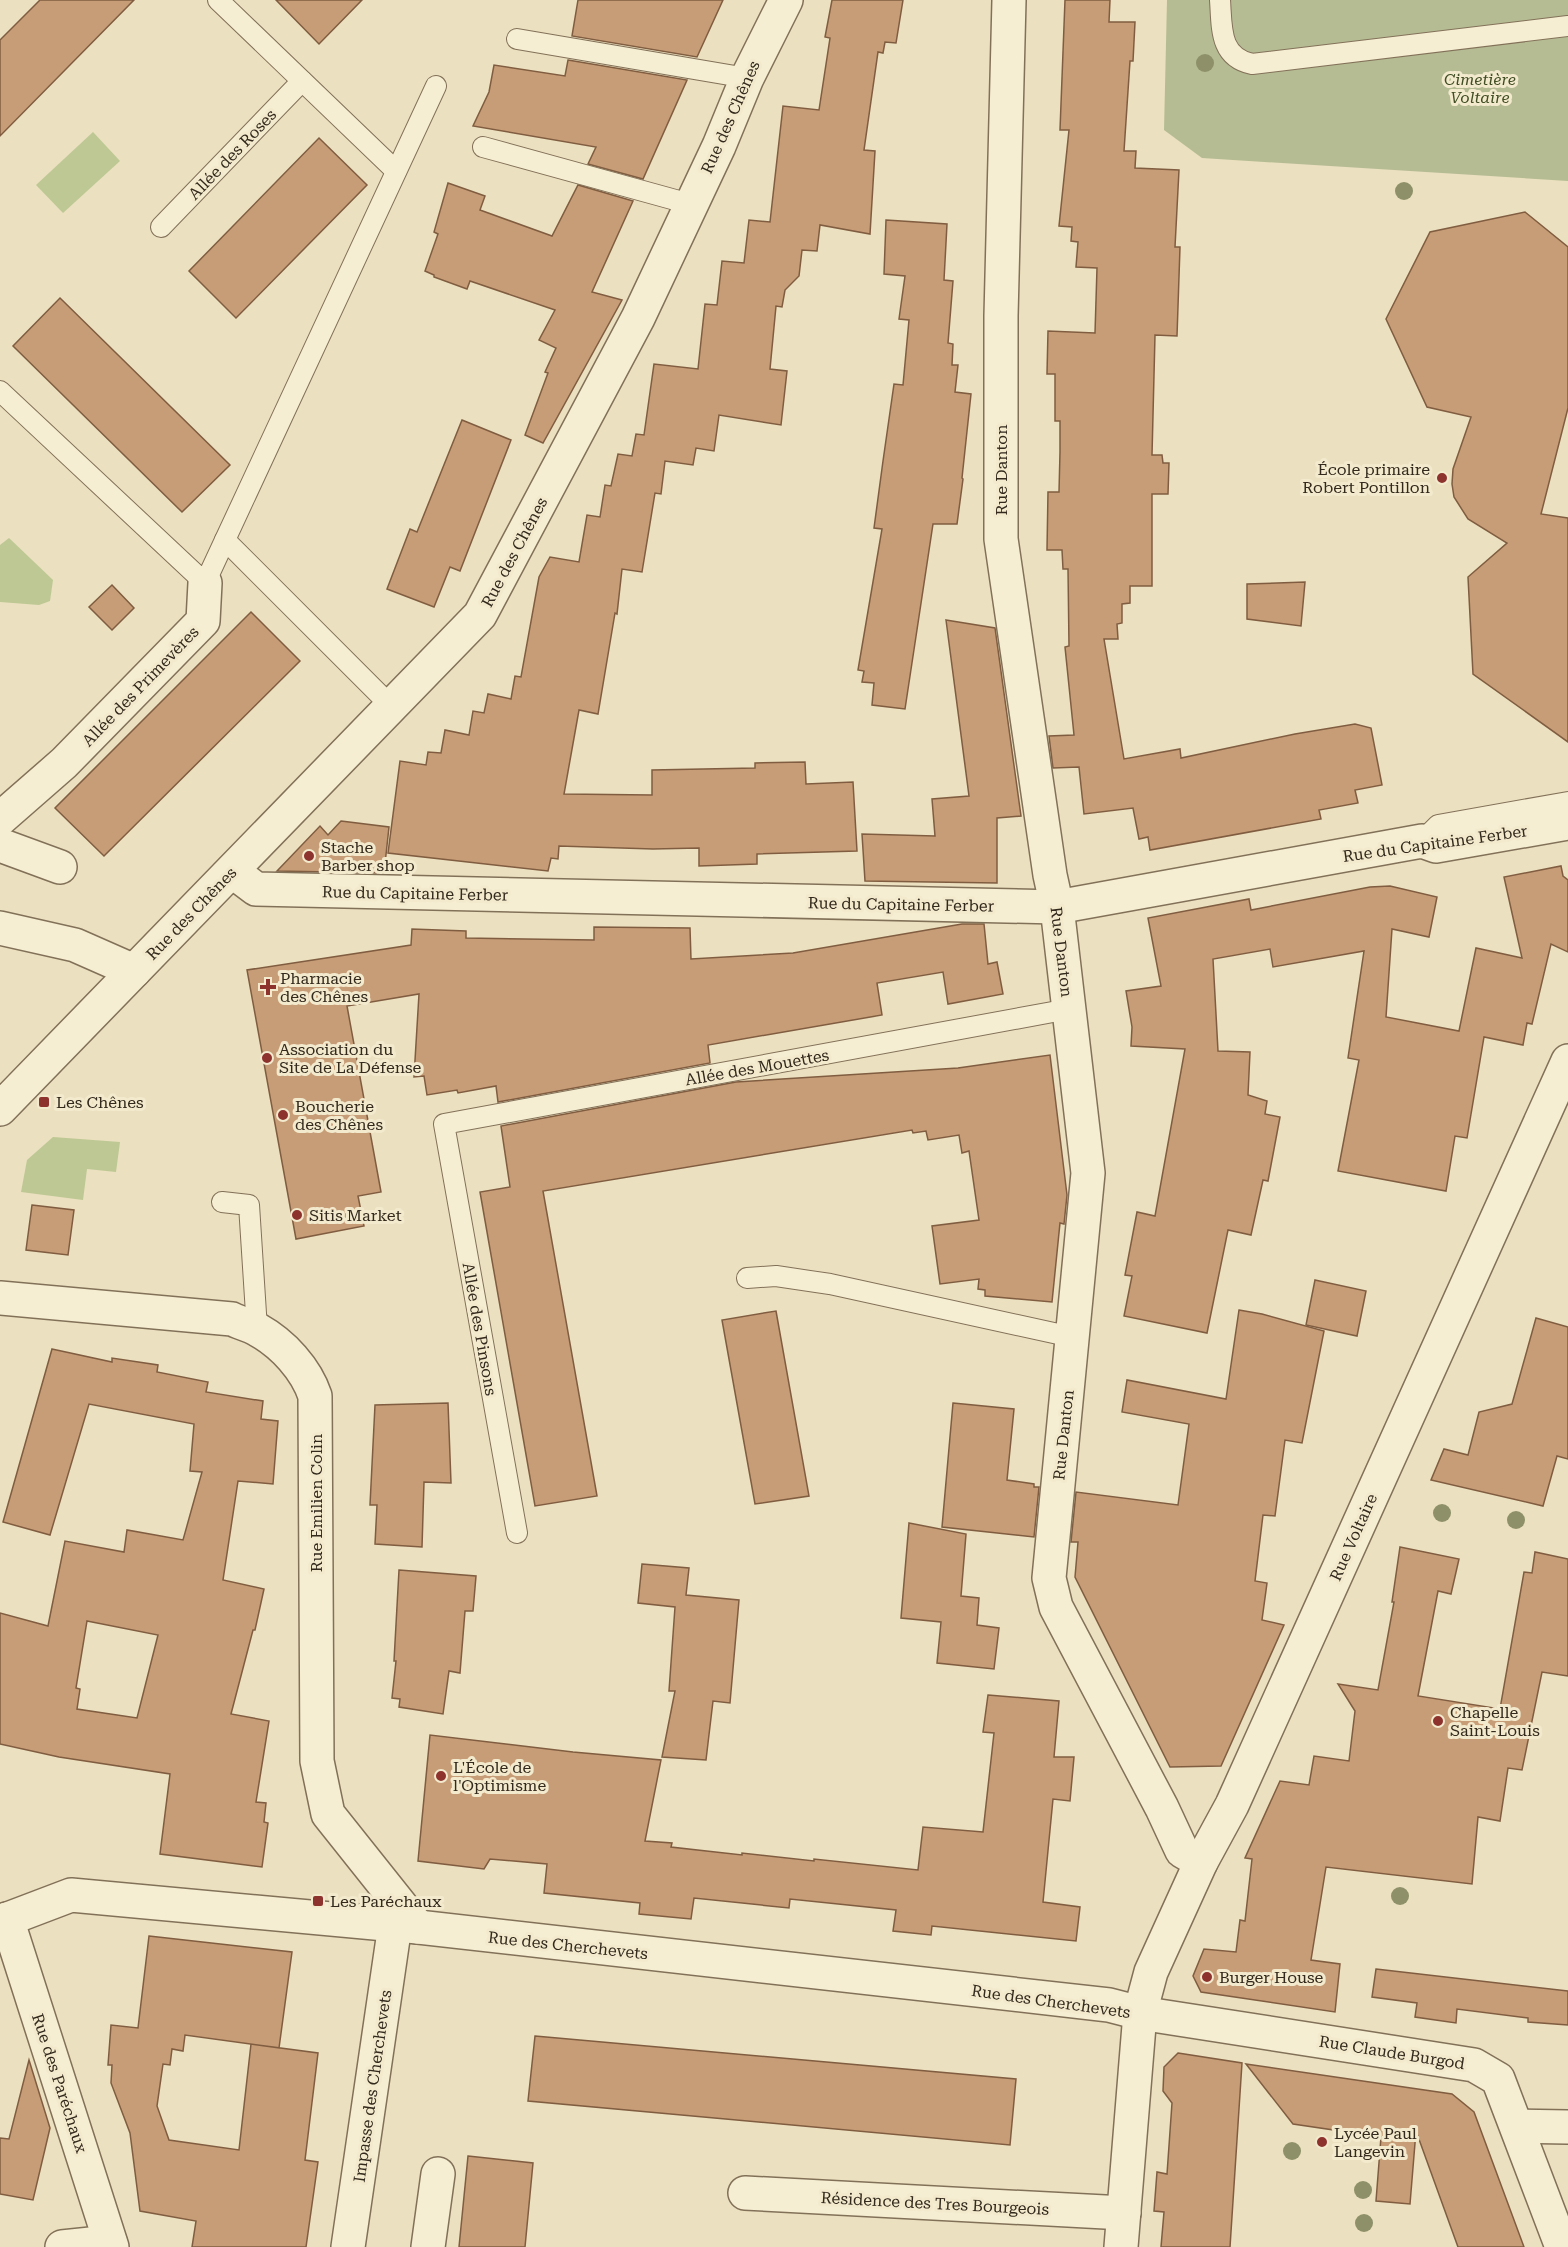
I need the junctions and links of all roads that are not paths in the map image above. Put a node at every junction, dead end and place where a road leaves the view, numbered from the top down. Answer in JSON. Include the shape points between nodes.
{"nodes":[{"id":1,"x":218,"y":0,"type":"edge"},
{"id":2,"x":786,"y":0,"type":"edge"},
{"id":3,"x":1009,"y":0,"type":"edge"},
{"id":4,"x":1220,"y":0,"type":"edge"},
{"id":5,"x":1568,"y":26,"type":"edge"},
{"id":6,"x":518,"y":39,"type":"dead end"},
{"id":7,"x":747,"y":78,"type":"junction"},
{"id":8,"x":302,"y":81,"type":"junction"},
{"id":9,"x":436,"y":86,"type":"dead end"},
{"id":10,"x":483,"y":147,"type":"dead end"},
{"id":11,"x":396,"y":171,"type":"junction"},
{"id":12,"x":690,"y":204,"type":"junction"},
{"id":13,"x":161,"y":227,"type":"dead end"},
{"id":14,"x":0,"y":391,"type":"edge"},
{"id":15,"x":225,"y":540,"type":"junction"},
{"id":16,"x":205,"y":583,"type":"junction"},
{"id":17,"x":392,"y":707,"type":"junction"},
{"id":18,"x":1568,"y":802,"type":"edge"},
{"id":19,"x":0,"y":819,"type":"edge"},
{"id":20,"x":1568,"y":823,"type":"edge"},
{"id":21,"x":1422,"y":841,"type":"junction"},
{"id":22,"x":0,"y":845,"type":"edge"},
{"id":23,"x":60,"y":867,"type":"dead end"},
{"id":24,"x":232,"y":871,"type":"junction"},
{"id":25,"x":1057,"y":907,"type":"junction"},
{"id":26,"x":0,"y":928,"type":"edge"},
{"id":27,"x":134,"y":971,"type":"junction"},
{"id":28,"x":1069,"y":1009,"type":"junction"},
{"id":29,"x":1568,"y":1061,"type":"edge"},
{"id":30,"x":0,"y":1109,"type":"edge"},
{"id":31,"x":444,"y":1124,"type":"joint"},
{"id":32,"x":222,"y":1202,"type":"dead end"},
{"id":33,"x":747,"y":1278,"type":"dead end"},
{"id":34,"x":0,"y":1298,"type":"edge"},
{"id":35,"x":257,"y":1329,"type":"junction"},
{"id":36,"x":1072,"y":1337,"type":"junction"},
{"id":37,"x":517,"y":1533,"type":"dead end"},
{"id":38,"x":1201,"y":1862,"type":"junction"},
{"id":39,"x":4,"y":1921,"type":"edge"},
{"id":40,"x":406,"y":1926,"type":"junction"},
{"id":41,"x":1140,"y":2013,"type":"junction"},
{"id":42,"x":1517,"y":2126,"type":"junction"},
{"id":43,"x":1568,"y":2127,"type":"edge"},
{"id":44,"x":438,"y":2174,"type":"dead end"},
{"id":45,"x":746,"y":2193,"type":"dead end"},
{"id":46,"x":1124,"y":2213,"type":"junction"},
{"id":47,"x":111,"y":2244,"type":"edge"},
{"id":48,"x":62,"y":2247,"type":"edge"},
{"id":49,"x":348,"y":2247,"type":"edge"},
{"id":50,"x":428,"y":2247,"type":"edge"},
{"id":51,"x":1121,"y":2247,"type":"edge"},
{"id":52,"x":1562,"y":2247,"type":"edge"}],
"edges":[{"from":1,"to":8,"type":"lane"},
{"from":2,"to":7,"type":"street","name":"Rue des Chênes"},
{"from":3,"to":25,"type":"street","name":"Rue Danton","via":[[1001,316],[1001,539]]},
{"from":4,"to":5,"type":"lane","via":[[1228,49],[1242,62],[1252,64]]},
{"from":6,"to":7,"type":"lane"},
{"from":7,"to":12,"type":"street","name":"Rue des Chênes"},
{"from":8,"to":11,"type":"lane"},
{"from":8,"to":13,"type":"lane","name":"Allée des Roses"},
{"from":9,"to":11,"type":"lane"},
{"from":10,"to":12,"type":"lane"},
{"from":11,"to":15,"type":"lane"},
{"from":12,"to":17,"type":"street","name":"Rue des Chênes","via":[[638,318],[480,615]]},
{"from":14,"to":16,"type":"lane"},
{"from":15,"to":16,"type":"lane"},
{"from":15,"to":17,"type":"lane"},
{"from":16,"to":19,"type":"street","name":"Allée des Primevères","via":[[203,621],[64,763]]},
{"from":17,"to":24,"type":"street","name":"Rue des Chênes"},
{"from":18,"to":21,"type":"lane","via":[[1438,825]]},
{"from":20,"to":21,"type":"street","name":"Rue du Capitaine Ferber","via":[[1436,846]]},
{"from":21,"to":25,"type":"street","name":"Rue du Capitaine Ferber"},
{"from":22,"to":23,"type":"street"},
{"from":24,"to":25,"type":"street","name":"Rue du Capitaine Ferber","via":[[256,888]]},
{"from":24,"to":27,"type":"street","name":"Rue des Chênes"},
{"from":25,"to":28,"type":"street","name":"Rue Danton"},
{"from":26,"to":27,"type":"street","via":[[75,945]]},
{"from":27,"to":30,"type":"street","name":"Rue des Chênes"},
{"from":28,"to":31,"type":"lane","name":"Allée des Mouettes"},
{"from":28,"to":36,"type":"street","name":"Rue Danton","via":[[1088,1173]]},
{"from":29,"to":38,"type":"street","name":"Rue Voltaire","via":[[1236,1795]]},
{"from":31,"to":37,"type":"lane","name":"Allée des Pinsons"},
{"from":32,"to":35,"type":"lane","via":[[249,1205]]},
{"from":33,"to":36,"type":"lane","via":[[776,1276],[830,1284]]},
{"from":34,"to":35,"type":"street","name":"Rue Emilien Colin","via":[[232,1319]]},
{"from":35,"to":40,"type":"street","name":"Rue Emilien Colin","via":[[285,1350],[315,1396],[317,1761],[328,1814]]},
{"from":36,"to":38,"type":"street","name":"Rue Danton","via":[[1049,1578],[1056,1607],[1182,1851]]},
{"from":38,"to":41,"type":"street","name":"Rue Voltaire","via":[[1151,1972]]},
{"from":39,"to":40,"type":"street","name":"Rue des Cherchevets","via":[[71,1895]]},
{"from":39,"to":47,"type":"street","name":"Rue des Paréchaux"},
{"from":40,"to":41,"type":"street","name":"Rue des Cherchevets","via":[[1109,2005]]},
{"from":40,"to":49,"type":"street","name":"Impasse des Cherchevets"},
{"from":41,"to":42,"type":"street","name":"Rue Claude Burgod","via":[[1474,2065],[1498,2079]]},
{"from":41,"to":46,"type":"street","name":"Rue Voltaire"},
{"from":42,"to":43,"type":"street"},
{"from":42,"to":52,"type":"street","name":"Rue Claude Burgod"},
{"from":44,"to":50,"type":"street"},
{"from":45,"to":46,"type":"street","name":"Résidence des Tres Bourgeois"},
{"from":46,"to":51,"type":"street","name":"Rue Voltaire"},
{"from":47,"to":48,"type":"street"}]}
